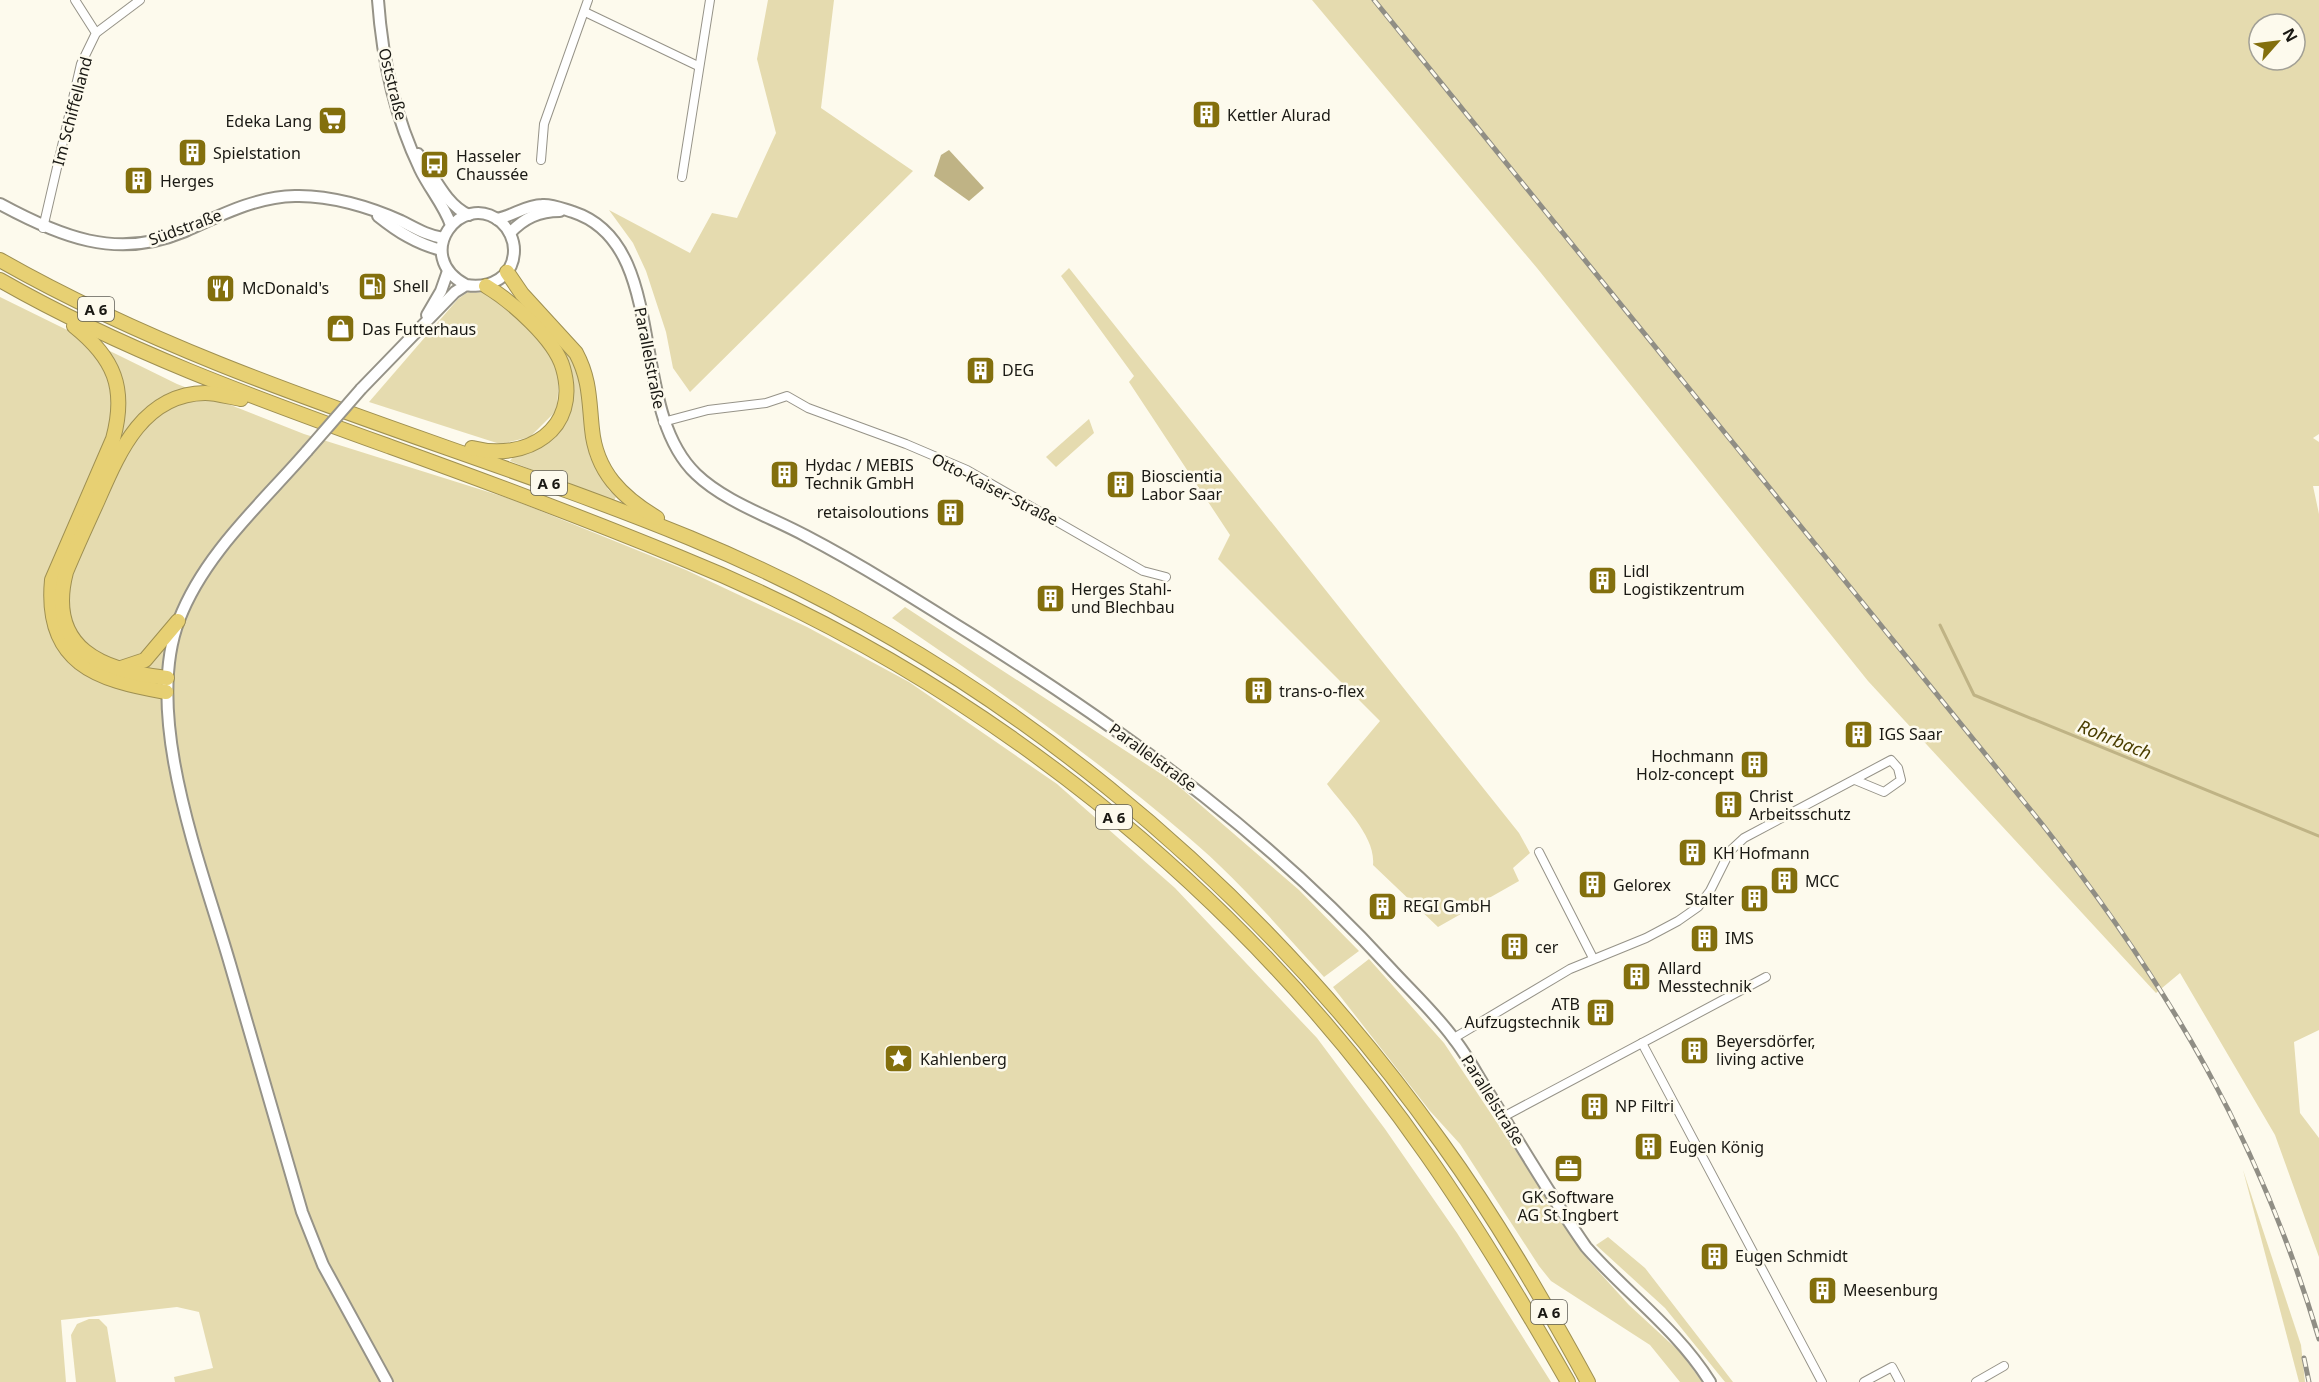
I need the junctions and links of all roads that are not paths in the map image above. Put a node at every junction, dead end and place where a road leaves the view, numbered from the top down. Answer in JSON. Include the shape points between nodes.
{"nodes":[{"id":1,"x":75,"y":0,"type":"edge"},
{"id":2,"x":140,"y":0,"type":"edge"},
{"id":3,"x":379,"y":0,"type":"edge"},
{"id":4,"x":588,"y":0,"type":"edge"},
{"id":5,"x":710,"y":0,"type":"edge"},
{"id":6,"x":585,"y":12,"type":"junction"},
{"id":7,"x":96,"y":33,"type":"junction"},
{"id":8,"x":698,"y":66,"type":"junction"},
{"id":9,"x":412,"y":146,"type":"junction"},
{"id":10,"x":541,"y":160,"type":"dead end"},
{"id":11,"x":682,"y":177,"type":"dead end"},
{"id":12,"x":0,"y":204,"type":"edge"},
{"id":13,"x":569,"y":211,"type":"junction"},
{"id":14,"x":374,"y":213,"type":"junction"},
{"id":15,"x":469,"y":215,"type":"junction"},
{"id":16,"x":497,"y":219,"type":"junction"},
{"id":17,"x":451,"y":225,"type":"junction"},
{"id":18,"x":43,"y":228,"type":"junction"},
{"id":19,"x":510,"y":233,"type":"junction"},
{"id":20,"x":443,"y":238,"type":"junction"},
{"id":21,"x":441,"y":250,"type":"junction"},
{"id":22,"x":0,"y":260,"type":"edge"},
{"id":23,"x":448,"y":271,"type":"junction"},
{"id":24,"x":507,"y":272,"type":"junction"},
{"id":25,"x":0,"y":280,"type":"edge"},
{"id":26,"x":466,"y":285,"type":"junction"},
{"id":27,"x":486,"y":286,"type":"junction"},
{"id":28,"x":56,"y":312,"type":"junction"},
{"id":29,"x":406,"y":341,"type":"junction"},
{"id":30,"x":267,"y":403,"type":"junction"},
{"id":31,"x":663,"y":422,"type":"junction"},
{"id":32,"x":403,"y":431,"type":"junction"},
{"id":33,"x":693,"y":539,"type":"junction"},
{"id":34,"x":1166,"y":577,"type":"dead end"},
{"id":35,"x":178,"y":621,"type":"junction"},
{"id":36,"x":116,"y":668,"type":"junction"},
{"id":37,"x":166,"y":685,"type":"junction"},
{"id":38,"x":1855,"y":780,"type":"junction"},
{"id":39,"x":1539,"y":852,"type":"dead end"},
{"id":40,"x":1593,"y":958,"type":"junction"},
{"id":41,"x":1766,"y":977,"type":"dead end"},
{"id":42,"x":1454,"y":1038,"type":"junction"},
{"id":43,"x":1642,"y":1043,"type":"junction"},
{"id":44,"x":1503,"y":1117,"type":"junction"},
{"id":45,"x":2004,"y":1366,"type":"dead end"},
{"id":46,"x":387,"y":1382,"type":"edge"},
{"id":47,"x":1568,"y":1382,"type":"edge"},
{"id":48,"x":1588,"y":1382,"type":"edge"},
{"id":49,"x":1710,"y":1382,"type":"edge"},
{"id":50,"x":1822,"y":1382,"type":"edge"},
{"id":51,"x":1864,"y":1382,"type":"edge"},
{"id":52,"x":1900,"y":1382,"type":"edge"},
{"id":53,"x":1976,"y":1382,"type":"edge"}],
"edges":[{"from":1,"to":7,"type":"street"},
{"from":2,"to":7,"type":"street"},
{"from":3,"to":9,"type":"street","name":"Oststraße","via":[[379,20],[393,91]]},
{"from":4,"to":6,"type":"street"},
{"from":5,"to":8,"type":"street"},
{"from":6,"to":8,"type":"street"},
{"from":6,"to":10,"type":"street","via":[[544,124]]},
{"from":7,"to":18,"type":"street","name":"Im Schiffelland","via":[[81,64]]},
{"from":8,"to":11,"type":"street"},
{"from":9,"to":15,"type":"street","name":"Oststraße","via":[[449,199]]},
{"from":9,"to":17,"type":"street","name":"Oststraße"},
{"from":12,"to":18,"type":"street","name":"Südstraße"},
{"from":13,"to":16,"type":"street","name":"Parallelstraße","via":[[544,204]]},
{"from":13,"to":19,"type":"street","via":[[537,213]]},
{"from":13,"to":31,"type":"street","name":"Parallelstraße","via":[[600,228],[627,263],[642,309],[653,387]]},
{"from":14,"to":18,"type":"street","name":"Südstraße","via":[[319,196],[271,198],[148,243],[120,245]]},
{"from":14,"to":20,"type":"street","name":"Südstraße","via":[[401,221],[424,235]]},
{"from":14,"to":21,"type":"street","name":"Südstraße","via":[[424,246]]},
{"from":15,"to":16,"type":"street"},
{"from":15,"to":17,"type":"street"},
{"from":16,"to":19,"type":"street"},
{"from":17,"to":20,"type":"street"},
{"from":19,"to":24,"type":"street","via":[[514,252]]},
{"from":20,"to":21,"type":"street"},
{"from":21,"to":23,"type":"street"},
{"from":22,"to":32,"type":"highway","number":"A 6","via":[[195,354]]},
{"from":23,"to":26,"type":"street"},
{"from":23,"to":29,"type":"street","via":[[441,291]]},
{"from":24,"to":27,"type":"street"},
{"from":24,"to":33,"type":"highway","via":[[582,364],[590,391],[594,448],[611,483],[643,510]]},
{"from":25,"to":28,"type":"highway","number":"A 6"},
{"from":26,"to":27,"type":"street"},
{"from":26,"to":29,"type":"street"},
{"from":27,"to":32,"type":"highway","via":[[505,298],[556,352],[566,386],[559,421],[539,442],[507,451],[484,451]]},
{"from":28,"to":30,"type":"highway","number":"A 6"},
{"from":28,"to":37,"type":"highway","via":[[100,349],[116,378],[119,395],[113,439],[52,580],[49,604],[55,630],[66,651],[84,668],[122,683]]},
{"from":29,"to":35,"type":"street","bridge":true,"via":[[204,571]]},
{"from":30,"to":36,"type":"highway","via":[[206,393],[189,395],[155,409],[130,434],[61,590],[63,617],[75,642],[93,659]]},
{"from":30,"to":47,"type":"highway","number":"A 6","via":[[559,509],[685,559],[781,603],[911,673],[1052,767],[1206,897],[1325,1024],[1426,1153],[1493,1255]]},
{"from":31,"to":34,"type":"street","name":"Otto-Kaiser-Straße","via":[[708,410],[766,404],[787,396],[808,408],[967,470],[1143,571]]},
{"from":31,"to":42,"type":"street","name":"Parallelstraße","via":[[674,446],[709,484],[810,538],[996,650],[1174,772],[1326,900]]},
{"from":32,"to":33,"type":"highway","number":"A 6"},
{"from":33,"to":48,"type":"highway","number":"A 6","via":[[855,618],[982,694],[1127,801],[1220,885],[1339,1011],[1442,1143],[1508,1243]]},
{"from":35,"to":36,"type":"highway","via":[[145,660]]},
{"from":35,"to":37,"type":"street"},
{"from":36,"to":37,"type":"highway"},
{"from":37,"to":46,"type":"street","via":[[174,755],[188,817],[302,1212],[323,1265]]},
{"from":38,"to":38,"type":"street","via":[[1891,760],[1901,780],[1884,792]]},
{"from":38,"to":40,"type":"street","via":[[1744,837],[1730,851],[1698,907],[1678,921]]},
{"from":39,"to":40,"type":"street"},
{"from":40,"to":42,"type":"street"},
{"from":41,"to":43,"type":"street"},
{"from":42,"to":44,"type":"street","name":"Parallelstraße"},
{"from":43,"to":44,"type":"street"},
{"from":43,"to":50,"type":"street"},
{"from":44,"to":49,"type":"street","name":"Parallelstraße","via":[[1586,1247],[1683,1344]]},
{"from":45,"to":53,"type":"street"},
{"from":51,"to":52,"type":"street","via":[[1892,1367]]}]}
